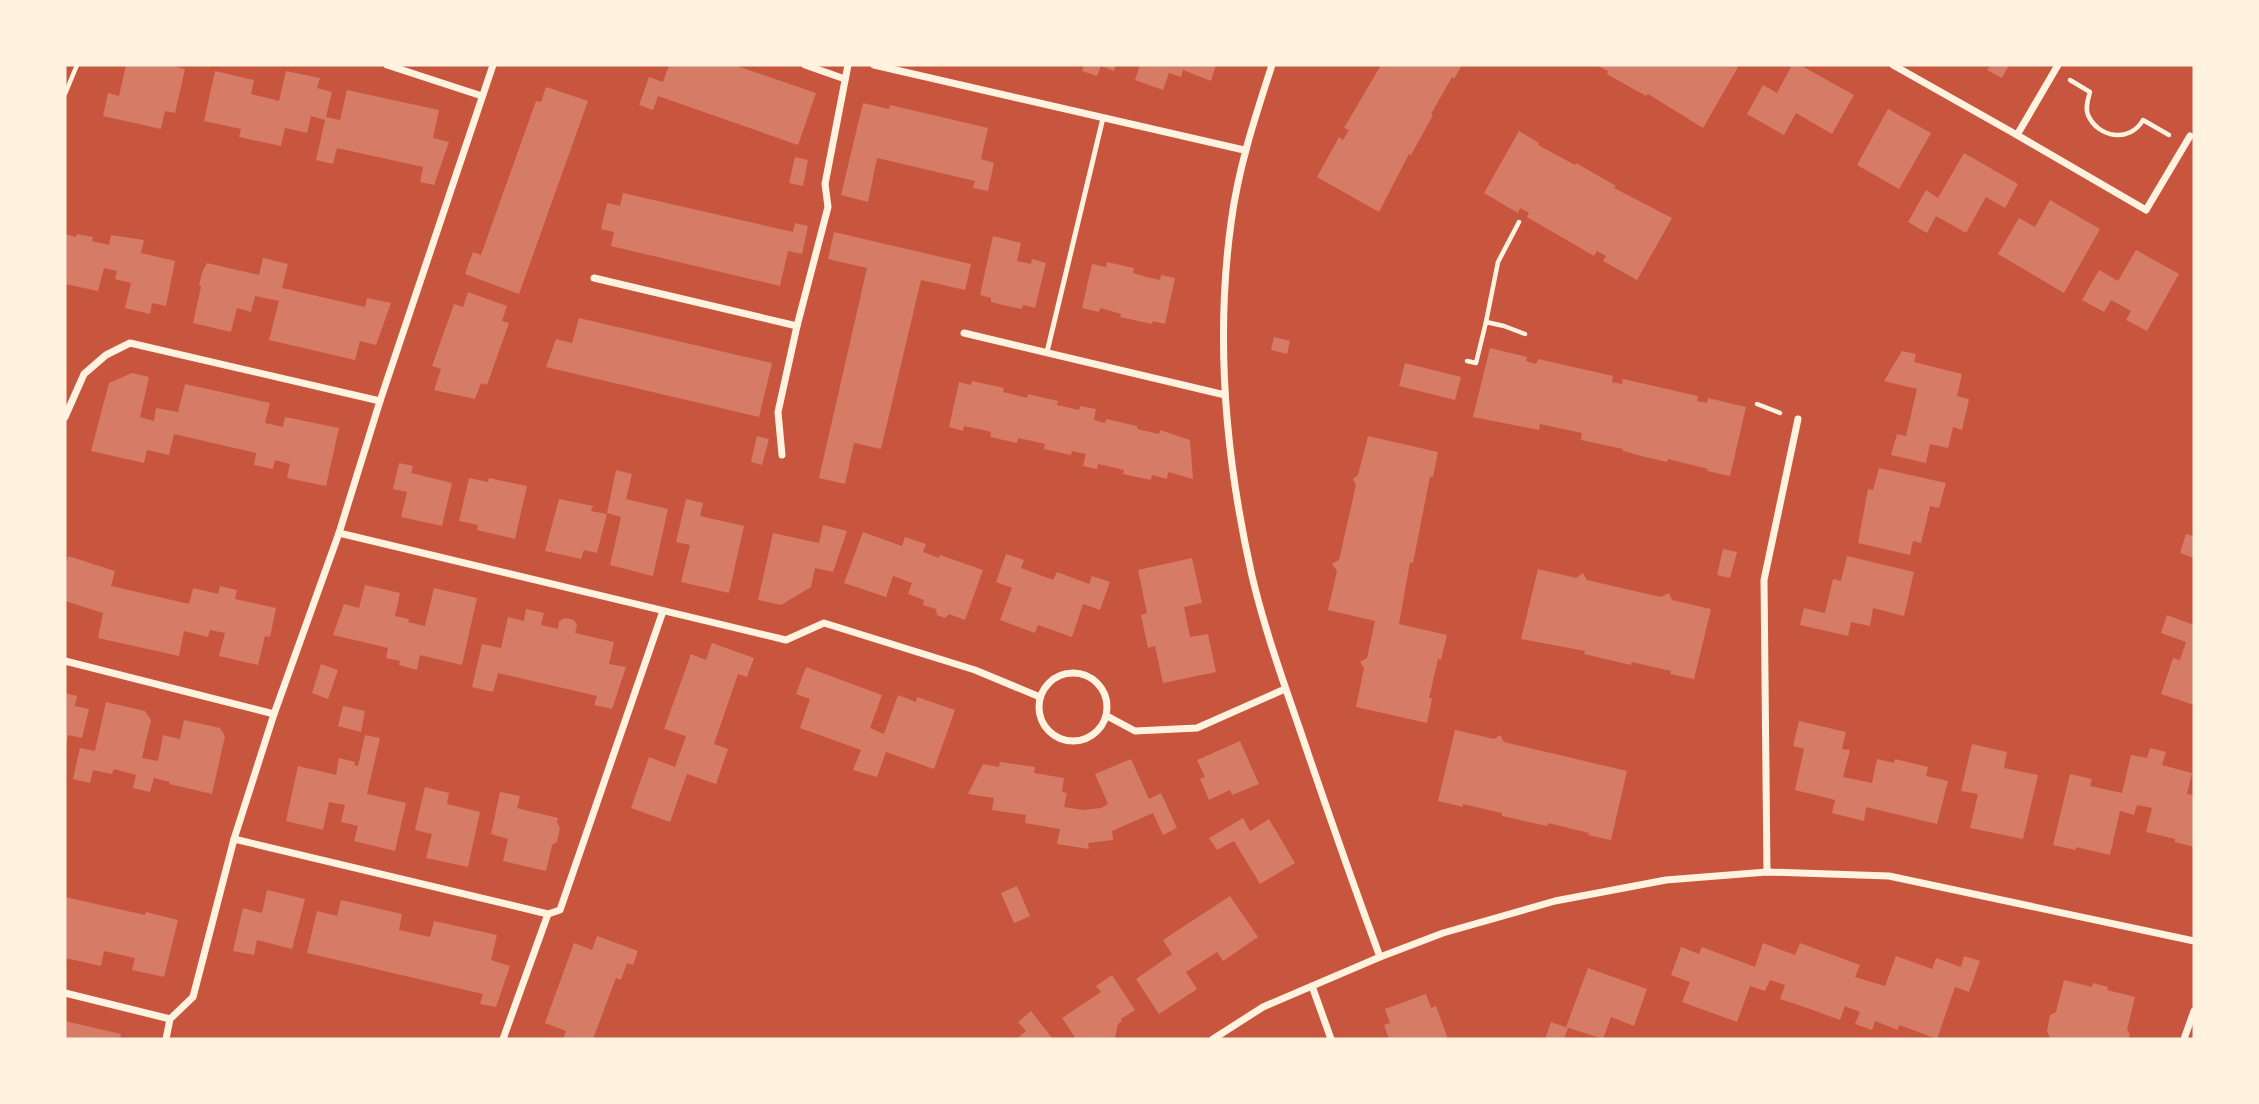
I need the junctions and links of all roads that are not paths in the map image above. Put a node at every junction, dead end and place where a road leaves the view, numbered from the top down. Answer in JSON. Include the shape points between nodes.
{"nodes":[{"id":1,"x":387,"y":65,"type":"edge"},
{"id":2,"x":493,"y":65,"type":"edge"},
{"id":3,"x":806,"y":65,"type":"edge"},
{"id":4,"x":848,"y":65,"type":"edge"},
{"id":5,"x":874,"y":65,"type":"edge"},
{"id":6,"x":1272,"y":65,"type":"edge"},
{"id":7,"x":1893,"y":65,"type":"edge"},
{"id":8,"x":2056,"y":68,"type":"edge"},
{"id":9,"x":845,"y":79,"type":"junction"},
{"id":10,"x":482,"y":96,"type":"junction"},
{"id":11,"x":1104,"y":118,"type":"junction"},
{"id":12,"x":2017,"y":135,"type":"junction"},
{"id":13,"x":2190,"y":136,"type":"dead end"},
{"id":14,"x":1244,"y":150,"type":"junction"},
{"id":15,"x":594,"y":278,"type":"dead end"},
{"id":16,"x":797,"y":326,"type":"junction"},
{"id":17,"x":964,"y":332,"type":"dead end"},
{"id":18,"x":1047,"y":352,"type":"junction"},
{"id":19,"x":1225,"y":395,"type":"junction"},
{"id":20,"x":380,"y":401,"type":"junction"},
{"id":21,"x":65,"y":417,"type":"edge"},
{"id":22,"x":1798,"y":419,"type":"dead end"},
{"id":23,"x":782,"y":456,"type":"dead end"},
{"id":24,"x":339,"y":533,"type":"junction"},
{"id":25,"x":663,"y":611,"type":"junction"},
{"id":26,"x":65,"y":661,"type":"edge"},
{"id":27,"x":1285,"y":689,"type":"junction"},
{"id":28,"x":1040,"y":697,"type":"junction"},
{"id":29,"x":274,"y":714,"type":"junction"},
{"id":30,"x":1107,"y":716,"type":"junction"},
{"id":31,"x":234,"y":839,"type":"junction"},
{"id":32,"x":1767,"y":872,"type":"junction"},
{"id":33,"x":548,"y":914,"type":"junction"},
{"id":34,"x":2194,"y":941,"type":"edge"},
{"id":35,"x":1380,"y":957,"type":"junction"},
{"id":36,"x":1312,"y":986,"type":"junction"},
{"id":37,"x":65,"y":993,"type":"edge"},
{"id":38,"x":2194,"y":1011,"type":"edge"},
{"id":39,"x":170,"y":1019,"type":"junction"},
{"id":40,"x":166,"y":1039,"type":"edge"},
{"id":41,"x":503,"y":1039,"type":"edge"},
{"id":42,"x":1213,"y":1039,"type":"edge"},
{"id":43,"x":1331,"y":1039,"type":"edge"},
{"id":44,"x":2184,"y":1039,"type":"edge"}],
"edges":[{"from":1,"to":10,"type":"street"},
{"from":2,"to":10,"type":"street"},
{"from":3,"to":9,"type":"street"},
{"from":4,"to":9,"type":"street"},
{"from":5,"to":11,"type":"street"},
{"from":6,"to":14,"type":"street"},
{"from":7,"to":12,"type":"street"},
{"from":8,"to":12,"type":"street"},
{"from":9,"to":16,"type":"street","via":[[825,184],[828,207]]},
{"from":10,"to":20,"type":"street"},
{"from":11,"to":14,"type":"street"},
{"from":11,"to":18,"type":"lane"},
{"from":12,"to":13,"type":"street","via":[[2146,210]]},
{"from":14,"to":19,"type":"street","via":[[1231,224],[1224,309]]},
{"from":15,"to":16,"type":"street"},
{"from":16,"to":23,"type":"street","via":[[778,412]]},
{"from":17,"to":18,"type":"street"},
{"from":18,"to":19,"type":"street"},
{"from":19,"to":27,"type":"street","via":[[1252,575]]},
{"from":20,"to":21,"type":"street","via":[[130,343],[84,374]]},
{"from":20,"to":24,"type":"street"},
{"from":22,"to":32,"type":"street","via":[[1763,580]]},
{"from":24,"to":25,"type":"street"},
{"from":24,"to":29,"type":"street"},
{"from":25,"to":28,"type":"street","via":[[786,640],[824,623],[975,670]]},
{"from":25,"to":33,"type":"street","via":[[560,910]]},
{"from":26,"to":29,"type":"street"},
{"from":27,"to":30,"type":"street","via":[[1197,728],[1135,731]]},
{"from":27,"to":35,"type":"street"},
{"from":28,"to":30,"type":"street","via":[[1054,678],[1077,672],[1098,682],[1105,692]]},
{"from":28,"to":30,"type":"street","via":[[1041,720],[1058,738],[1069,741],[1093,736]]},
{"from":29,"to":31,"type":"street"},
{"from":31,"to":33,"type":"street"},
{"from":31,"to":39,"type":"street","via":[[192,997]]},
{"from":32,"to":34,"type":"street","via":[[1889,876]]},
{"from":32,"to":35,"type":"street","via":[[1666,880],[1555,901],[1443,933]]},
{"from":33,"to":41,"type":"street"},
{"from":35,"to":36,"type":"street"},
{"from":36,"to":42,"type":"street","via":[[1263,1007]]},
{"from":36,"to":43,"type":"street"},
{"from":37,"to":39,"type":"street"},
{"from":38,"to":44,"type":"street"},
{"from":39,"to":40,"type":"street"}]}
